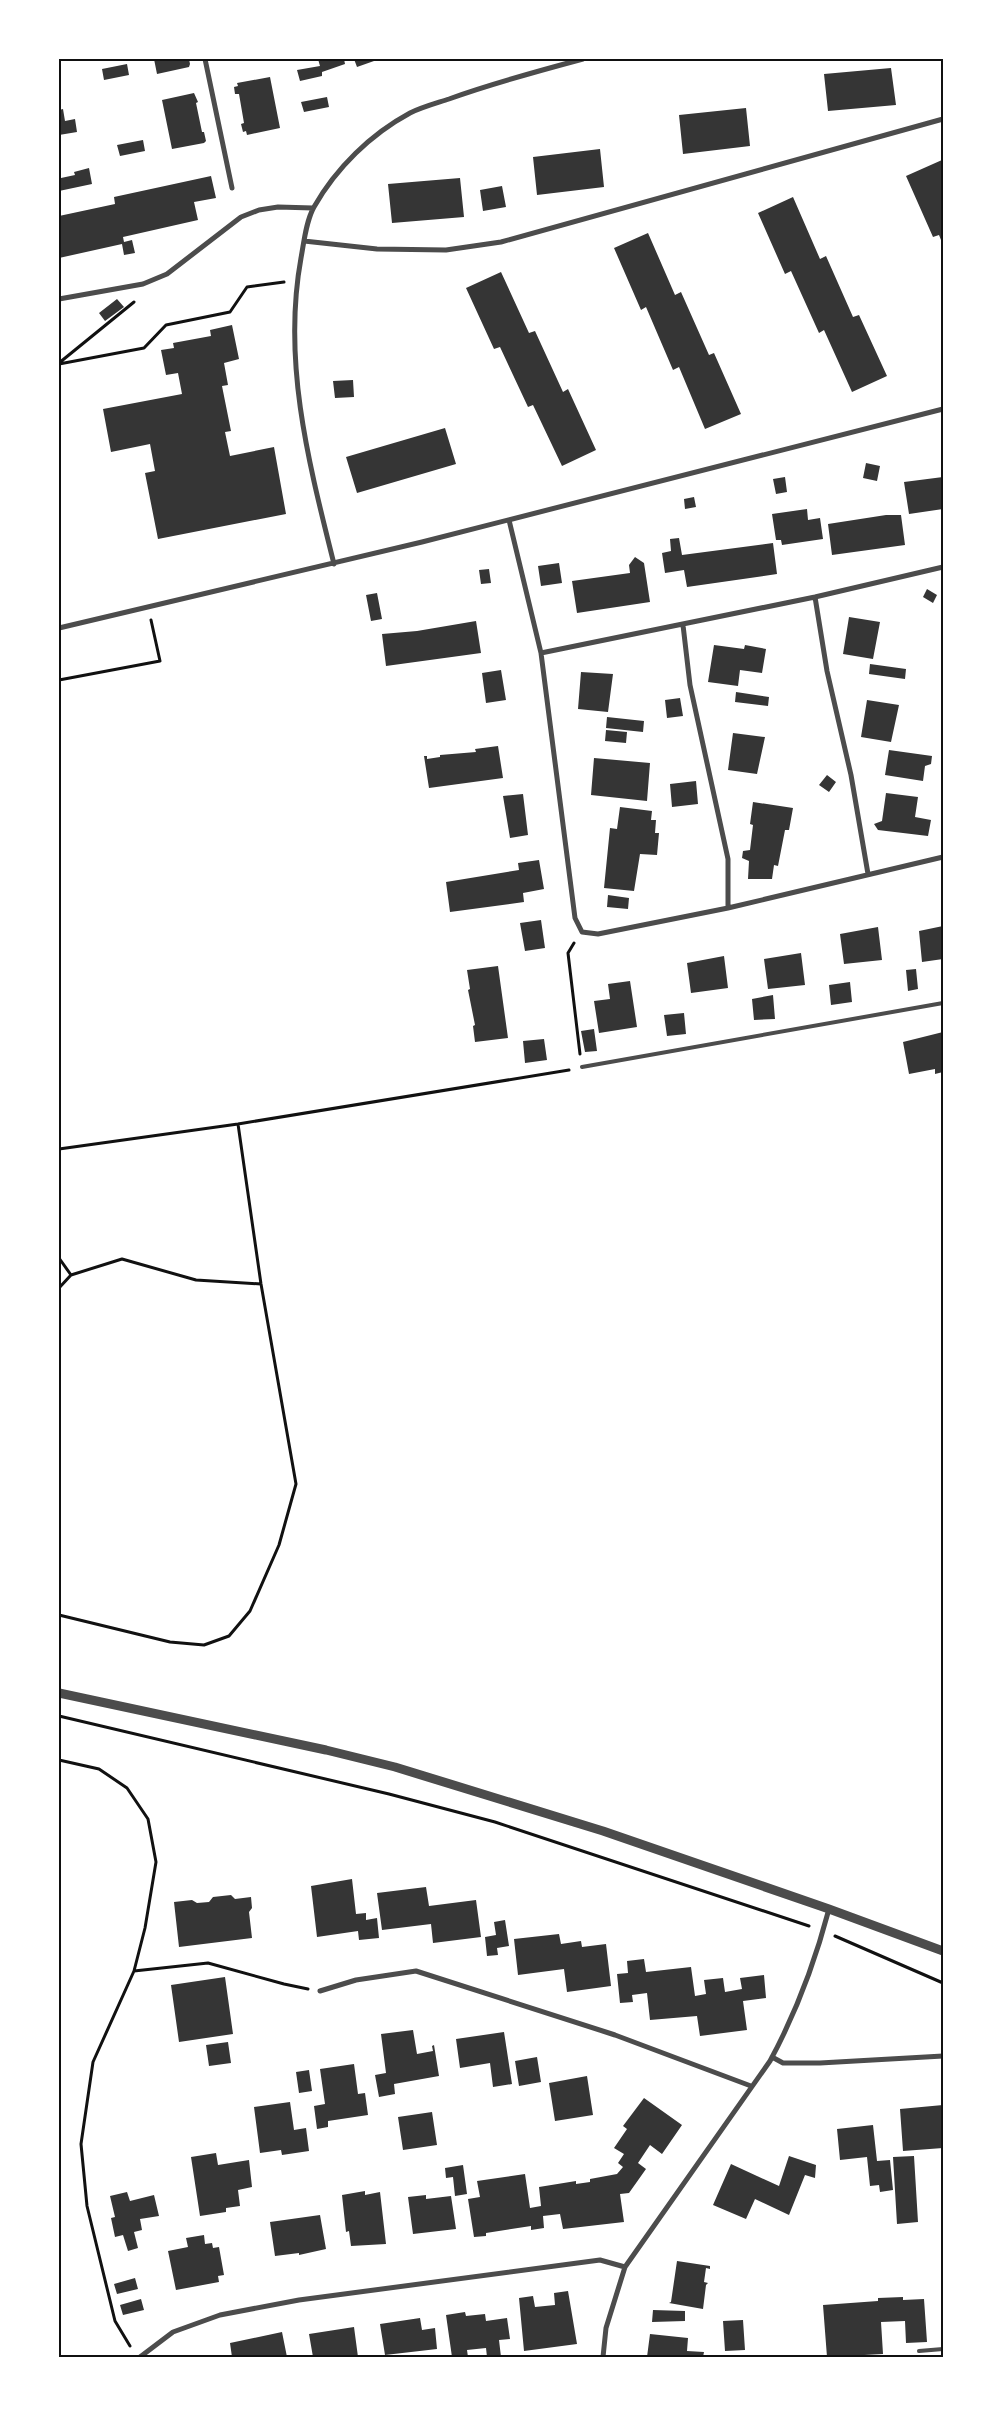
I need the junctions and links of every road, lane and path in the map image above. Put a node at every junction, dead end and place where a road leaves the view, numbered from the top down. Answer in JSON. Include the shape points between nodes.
{"nodes":[{"id":1,"x":205,"y":59,"type":"edge"},
{"id":2,"x":583,"y":59,"type":"edge"},
{"id":3,"x":943,"y":119,"type":"edge"},
{"id":4,"x":232,"y":188,"type":"dead end"},
{"id":5,"x":313,"y":208,"type":"junction"},
{"id":6,"x":304,"y":241,"type":"junction"},
{"id":7,"x":297,"y":280,"type":"junction"},
{"id":8,"x":143,"y":284,"type":"junction"},
{"id":9,"x":59,"y":300,"type":"edge"},
{"id":10,"x":59,"y":364,"type":"edge"},
{"id":11,"x":943,"y":409,"type":"edge"},
{"id":12,"x":510,"y":520,"type":"junction"},
{"id":13,"x":334,"y":564,"type":"junction"},
{"id":14,"x":943,"y":567,"type":"edge"},
{"id":15,"x":815,"y":597,"type":"junction"},
{"id":16,"x":148,"y":608,"type":"junction"},
{"id":17,"x":683,"y":625,"type":"junction"},
{"id":18,"x":59,"y":628,"type":"edge"},
{"id":19,"x":541,"y":653,"type":"junction"},
{"id":20,"x":59,"y":680,"type":"edge"},
{"id":21,"x":943,"y":857,"type":"edge"},
{"id":22,"x":868,"y":874,"type":"junction"},
{"id":23,"x":728,"y":908,"type":"junction"},
{"id":24,"x":582,"y":932,"type":"junction"},
{"id":25,"x":943,"y":1003,"type":"edge"},
{"id":26,"x":582,"y":1067,"type":"junction"},
{"id":27,"x":238,"y":1124,"type":"junction"},
{"id":28,"x":59,"y":1150,"type":"edge"},
{"id":29,"x":59,"y":1258,"type":"edge"},
{"id":30,"x":71,"y":1275,"type":"junction"},
{"id":31,"x":261,"y":1284,"type":"junction"},
{"id":32,"x":59,"y":1288,"type":"edge"},
{"id":33,"x":59,"y":1614,"type":"edge"},
{"id":34,"x":59,"y":1693,"type":"edge"},
{"id":35,"x":59,"y":1716,"type":"edge"},
{"id":36,"x":59,"y":1760,"type":"edge"},
{"id":37,"x":830,"y":1909,"type":"junction"},
{"id":38,"x":823,"y":1931,"type":"junction"},
{"id":39,"x":943,"y":1951,"type":"edge"},
{"id":40,"x":134,"y":1971,"type":"junction"},
{"id":41,"x":943,"y":1983,"type":"edge"},
{"id":42,"x":320,"y":1991,"type":"joint"},
{"id":43,"x":943,"y":2056,"type":"edge"},
{"id":44,"x":772,"y":2057,"type":"junction"},
{"id":45,"x":751,"y":2086,"type":"junction"},
{"id":46,"x":625,"y":2267,"type":"junction"},
{"id":47,"x":943,"y":2349,"type":"edge"},
{"id":48,"x":132,"y":2350,"type":"dead end"},
{"id":49,"x":919,"y":2351,"type":"dead end"},
{"id":50,"x":140,"y":2357,"type":"edge"},
{"id":51,"x":603,"y":2357,"type":"edge"}],
"edges":[{"from":1,"to":4,"type":"street"},
{"from":2,"to":5,"type":"street","via":[[411,112],[373,137],[348,162]]},
{"from":3,"to":6,"type":"street","via":[[502,242],[446,250],[377,250]]},
{"from":5,"to":6,"type":"street"},
{"from":5,"to":8,"type":"street","via":[[278,207],[241,217],[168,274]]},
{"from":6,"to":7,"type":"street"},
{"from":7,"to":10,"type":"path","via":[[247,287],[230,312],[166,325],[144,348]]},
{"from":7,"to":13,"type":"street","via":[[295,372],[303,431]]},
{"from":8,"to":9,"type":"street"},
{"from":8,"to":10,"type":"path","via":[[139,298]]},
{"from":11,"to":12,"type":"street"},
{"from":12,"to":13,"type":"street"},
{"from":12,"to":19,"type":"street"},
{"from":13,"to":16,"type":"street"},
{"from":14,"to":15,"type":"street"},
{"from":15,"to":17,"type":"street"},
{"from":15,"to":22,"type":"street","via":[[826,671],[851,775]]},
{"from":16,"to":18,"type":"street"},
{"from":16,"to":20,"type":"path","via":[[160,661]]},
{"from":17,"to":19,"type":"street"},
{"from":17,"to":23,"type":"street","via":[[690,685],[728,859]]},
{"from":19,"to":24,"type":"street","via":[[575,918]]},
{"from":21,"to":22,"type":"street"},
{"from":22,"to":23,"type":"street"},
{"from":23,"to":24,"type":"street","via":[[598,934]]},
{"from":24,"to":26,"type":"path","via":[[568,953]]},
{"from":25,"to":26,"type":"lane"},
{"from":26,"to":27,"type":"path"},
{"from":27,"to":28,"type":"path"},
{"from":27,"to":31,"type":"path"},
{"from":29,"to":30,"type":"path"},
{"from":30,"to":31,"type":"path","via":[[122,1259],[196,1280]]},
{"from":30,"to":32,"type":"path"},
{"from":31,"to":33,"type":"path","via":[[296,1484],[279,1545],[250,1611],[229,1636],[204,1646],[170,1642]]},
{"from":34,"to":37,"type":"street","via":[[298,1743],[395,1767],[603,1831]]},
{"from":35,"to":38,"type":"path","via":[[495,1822]]},
{"from":36,"to":40,"type":"path","via":[[99,1769],[127,1788],[148,1820],[156,1862]]},
{"from":37,"to":38,"type":"street"},
{"from":37,"to":39,"type":"street"},
{"from":38,"to":41,"type":"path"},
{"from":38,"to":44,"type":"street","via":[[790,2026]]},
{"from":40,"to":42,"type":"path","via":[[208,1963]]},
{"from":40,"to":48,"type":"path","via":[[93,2062],[81,2144],[91,2226],[115,2321]]},
{"from":42,"to":45,"type":"street","via":[[356,1980],[416,1971],[615,2035]]},
{"from":43,"to":44,"type":"street","via":[[820,2063],[783,2063]]},
{"from":44,"to":45,"type":"street"},
{"from":45,"to":46,"type":"street"},
{"from":46,"to":50,"type":"street","via":[[600,2260],[308,2299],[229,2313],[173,2332]]},
{"from":46,"to":51,"type":"street","via":[[606,2328]]},
{"from":47,"to":49,"type":"lane"}]}
